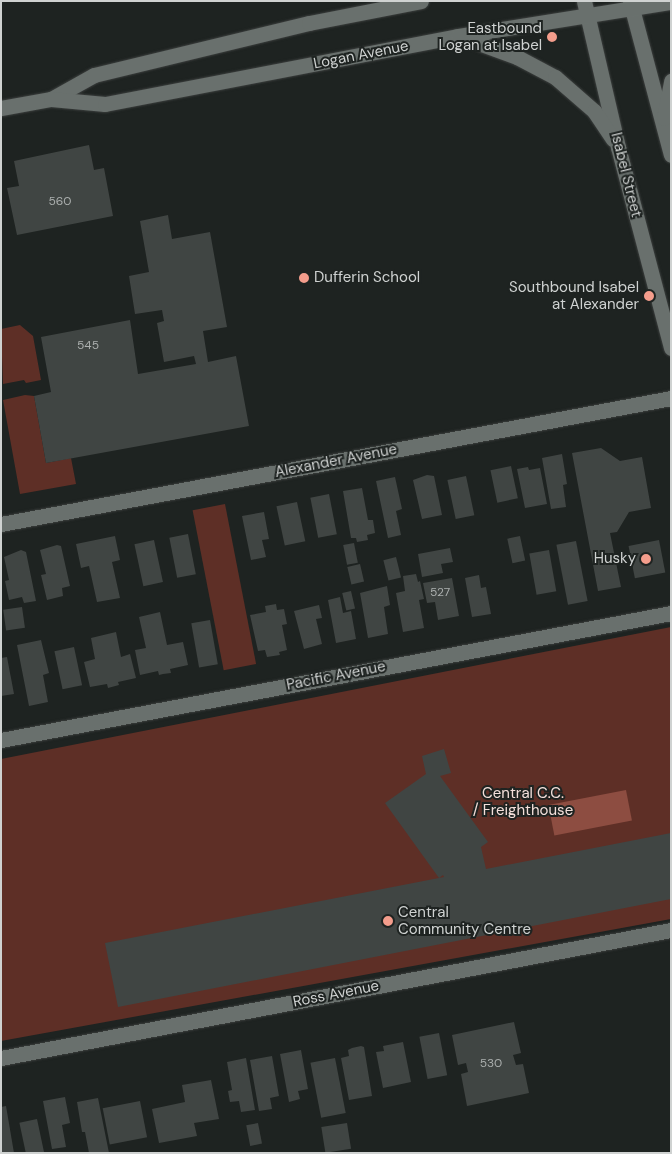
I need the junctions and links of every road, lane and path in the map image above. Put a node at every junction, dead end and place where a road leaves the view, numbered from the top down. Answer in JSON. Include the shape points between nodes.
{"nodes":[{"id":1,"x":421,"y":1,"type":"edge"},
{"id":2,"x":671,"y":2,"type":"edge"},
{"id":3,"x":631,"y":5,"type":"edge"},
{"id":4,"x":585,"y":9,"type":"edge"},
{"id":5,"x":458,"y":36,"type":"junction"},
{"id":6,"x":671,"y":80,"type":"edge"},
{"id":7,"x":51,"y":99,"type":"junction"},
{"id":8,"x":1,"y":108,"type":"edge"},
{"id":9,"x":663,"y":125,"type":"junction"},
{"id":10,"x":618,"y":147,"type":"junction"},
{"id":11,"x":671,"y":155,"type":"edge"},
{"id":12,"x":671,"y":348,"type":"edge"},
{"id":13,"x":671,"y":398,"type":"edge"},
{"id":14,"x":1,"y":524,"type":"edge"},
{"id":15,"x":671,"y":613,"type":"edge"},
{"id":16,"x":1,"y":740,"type":"edge"},
{"id":17,"x":671,"y":930,"type":"edge"},
{"id":18,"x":1,"y":1058,"type":"edge"}],
"edges":[{"from":1,"to":7,"type":"street","name":"Logan Avenue","via":[[309,23],[94,75]]},
{"from":2,"to":3,"type":"street","name":"Logan Avenue"},
{"from":3,"to":4,"type":"street","name":"Logan Avenue"},
{"from":3,"to":9,"type":"street"},
{"from":4,"to":5,"type":"street","name":"Logan Avenue"},
{"from":4,"to":10,"type":"street","name":"Isabel Street"},
{"from":5,"to":7,"type":"street","name":"Logan Avenue","via":[[105,104]]},
{"from":5,"to":10,"type":"street","via":[[517,57],[555,77],[594,111]]},
{"from":6,"to":9,"type":"street"},
{"from":7,"to":8,"type":"street","name":"Logan Avenue"},
{"from":9,"to":11,"type":"street"},
{"from":10,"to":12,"type":"street","name":"Isabel Street"},
{"from":13,"to":14,"type":"street","name":"Alexander Avenue"},
{"from":15,"to":16,"type":"street","name":"Pacific Avenue"},
{"from":17,"to":18,"type":"street","name":"Ross Avenue"}]}
